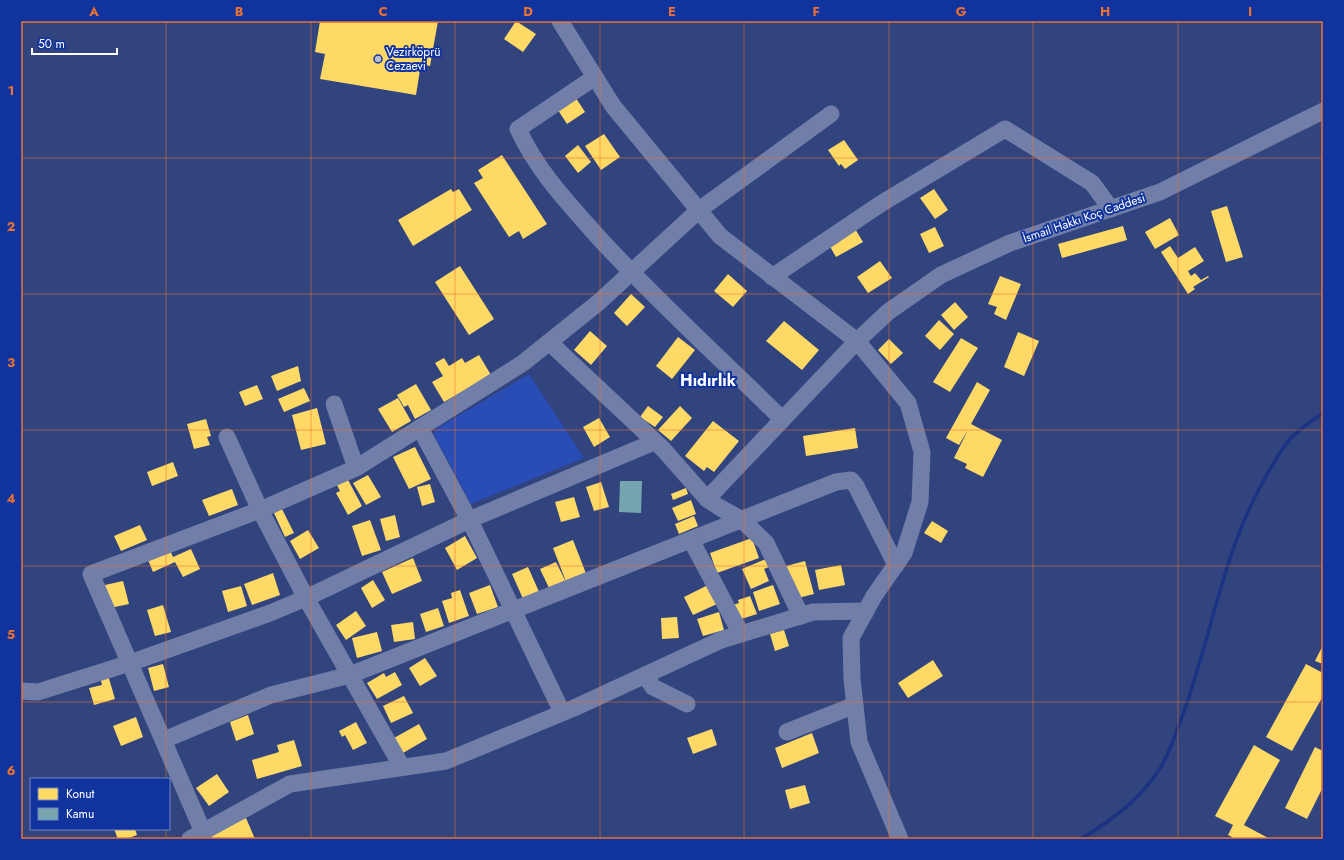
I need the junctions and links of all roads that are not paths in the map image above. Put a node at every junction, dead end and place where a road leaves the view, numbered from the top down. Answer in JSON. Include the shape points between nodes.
{"nodes":[{"id":1,"x":560,"y":21,"type":"edge"},
{"id":2,"x":595,"y":77,"type":"junction"},
{"id":3,"x":1323,"y":112,"type":"edge"},
{"id":4,"x":831,"y":114,"type":"dead end"},
{"id":5,"x":1111,"y":209,"type":"junction"},
{"id":6,"x":699,"y":210,"type":"junction"},
{"id":7,"x":631,"y":273,"type":"junction"},
{"id":8,"x":772,"y":277,"type":"junction"},
{"id":9,"x":857,"y":340,"type":"junction"},
{"id":10,"x":549,"y":342,"type":"junction"},
{"id":11,"x":334,"y":404,"type":"dead end"},
{"id":12,"x":782,"y":419,"type":"junction"},
{"id":13,"x":420,"y":428,"type":"junction"},
{"id":14,"x":227,"y":437,"type":"dead end"},
{"id":15,"x":654,"y":442,"type":"junction"},
{"id":16,"x":356,"y":468,"type":"junction"},
{"id":17,"x":707,"y":498,"type":"junction"},
{"id":18,"x":260,"y":510,"type":"junction"},
{"id":19,"x":469,"y":520,"type":"junction"},
{"id":20,"x":742,"y":520,"type":"junction"},
{"id":21,"x":691,"y":540,"type":"junction"},
{"id":22,"x":896,"y":565,"type":"junction"},
{"id":23,"x":306,"y":598,"type":"junction"},
{"id":24,"x":513,"y":610,"type":"junction"},
{"id":25,"x":866,"y":611,"type":"junction"},
{"id":26,"x":801,"y":616,"type":"junction"},
{"id":27,"x":741,"y":634,"type":"junction"},
{"id":28,"x":130,"y":663,"type":"junction"},
{"id":29,"x":350,"y":675,"type":"junction"},
{"id":30,"x":645,"y":675,"type":"junction"},
{"id":31,"x":21,"y":691,"type":"edge"},
{"id":32,"x":687,"y":704,"type":"dead end"},
{"id":33,"x":855,"y":705,"type":"junction"},
{"id":34,"x":562,"y":712,"type":"junction"},
{"id":35,"x":787,"y":732,"type":"dead end"},
{"id":36,"x":164,"y":740,"type":"junction"},
{"id":37,"x":402,"y":767,"type":"junction"},
{"id":38,"x":197,"y":835,"type":"edge"},
{"id":39,"x":900,"y":839,"type":"edge"}],
"edges":[{"from":1,"to":2,"type":"street"},
{"from":2,"to":6,"type":"street","via":[[613,106]]},
{"from":2,"to":7,"type":"street","via":[[518,129],[545,176]]},
{"from":3,"to":5,"type":"street","name":"İsmail Hakkı Koç Caddesi","via":[[1160,192]]},
{"from":4,"to":6,"type":"street"},
{"from":5,"to":8,"type":"street","via":[[1092,183],[1005,129],[882,203]]},
{"from":5,"to":9,"type":"street","name":"İsmail Hakkı Koç Caddesi","via":[[1010,243],[941,275],[888,312]]},
{"from":6,"to":7,"type":"street"},
{"from":6,"to":8,"type":"street","via":[[720,236]]},
{"from":7,"to":10,"type":"street"},
{"from":7,"to":12,"type":"street"},
{"from":8,"to":9,"type":"street"},
{"from":9,"to":12,"type":"street","name":"İsmail Hakkı Koç Caddesi"},
{"from":9,"to":22,"type":"street","via":[[908,403],[922,452],[920,502],[904,553]]},
{"from":10,"to":13,"type":"street","via":[[523,364]]},
{"from":10,"to":15,"type":"street"},
{"from":11,"to":16,"type":"street"},
{"from":12,"to":17,"type":"street","name":"İsmail Hakkı Koç Caddesi"},
{"from":13,"to":16,"type":"street"},
{"from":13,"to":19,"type":"street"},
{"from":14,"to":18,"type":"street"},
{"from":15,"to":17,"type":"street"},
{"from":15,"to":19,"type":"street"},
{"from":16,"to":18,"type":"street"},
{"from":17,"to":20,"type":"street"},
{"from":18,"to":23,"type":"street"},
{"from":18,"to":28,"type":"street","via":[[91,574]]},
{"from":19,"to":23,"type":"street"},
{"from":19,"to":24,"type":"street"},
{"from":20,"to":21,"type":"street"},
{"from":20,"to":22,"type":"street","via":[[836,482],[851,480]]},
{"from":20,"to":26,"type":"street","via":[[766,543]]},
{"from":21,"to":24,"type":"street"},
{"from":21,"to":27,"type":"street"},
{"from":22,"to":25,"type":"street"},
{"from":23,"to":28,"type":"street"},
{"from":23,"to":29,"type":"street"},
{"from":24,"to":29,"type":"street"},
{"from":24,"to":34,"type":"street"},
{"from":25,"to":26,"type":"street","via":[[813,612]]},
{"from":25,"to":33,"type":"street","via":[[851,638]]},
{"from":26,"to":27,"type":"street"},
{"from":27,"to":30,"type":"street","via":[[721,640]]},
{"from":28,"to":31,"type":"street","via":[[38,692]]},
{"from":28,"to":36,"type":"street"},
{"from":29,"to":36,"type":"street","via":[[271,695]]},
{"from":29,"to":37,"type":"street"},
{"from":30,"to":32,"type":"street","via":[[653,687]]},
{"from":30,"to":34,"type":"street"},
{"from":33,"to":35,"type":"street"},
{"from":33,"to":39,"type":"street","via":[[859,742]]},
{"from":34,"to":37,"type":"street","via":[[446,761]]},
{"from":36,"to":38,"type":"street"},
{"from":37,"to":38,"type":"street","via":[[290,784]]}]}
